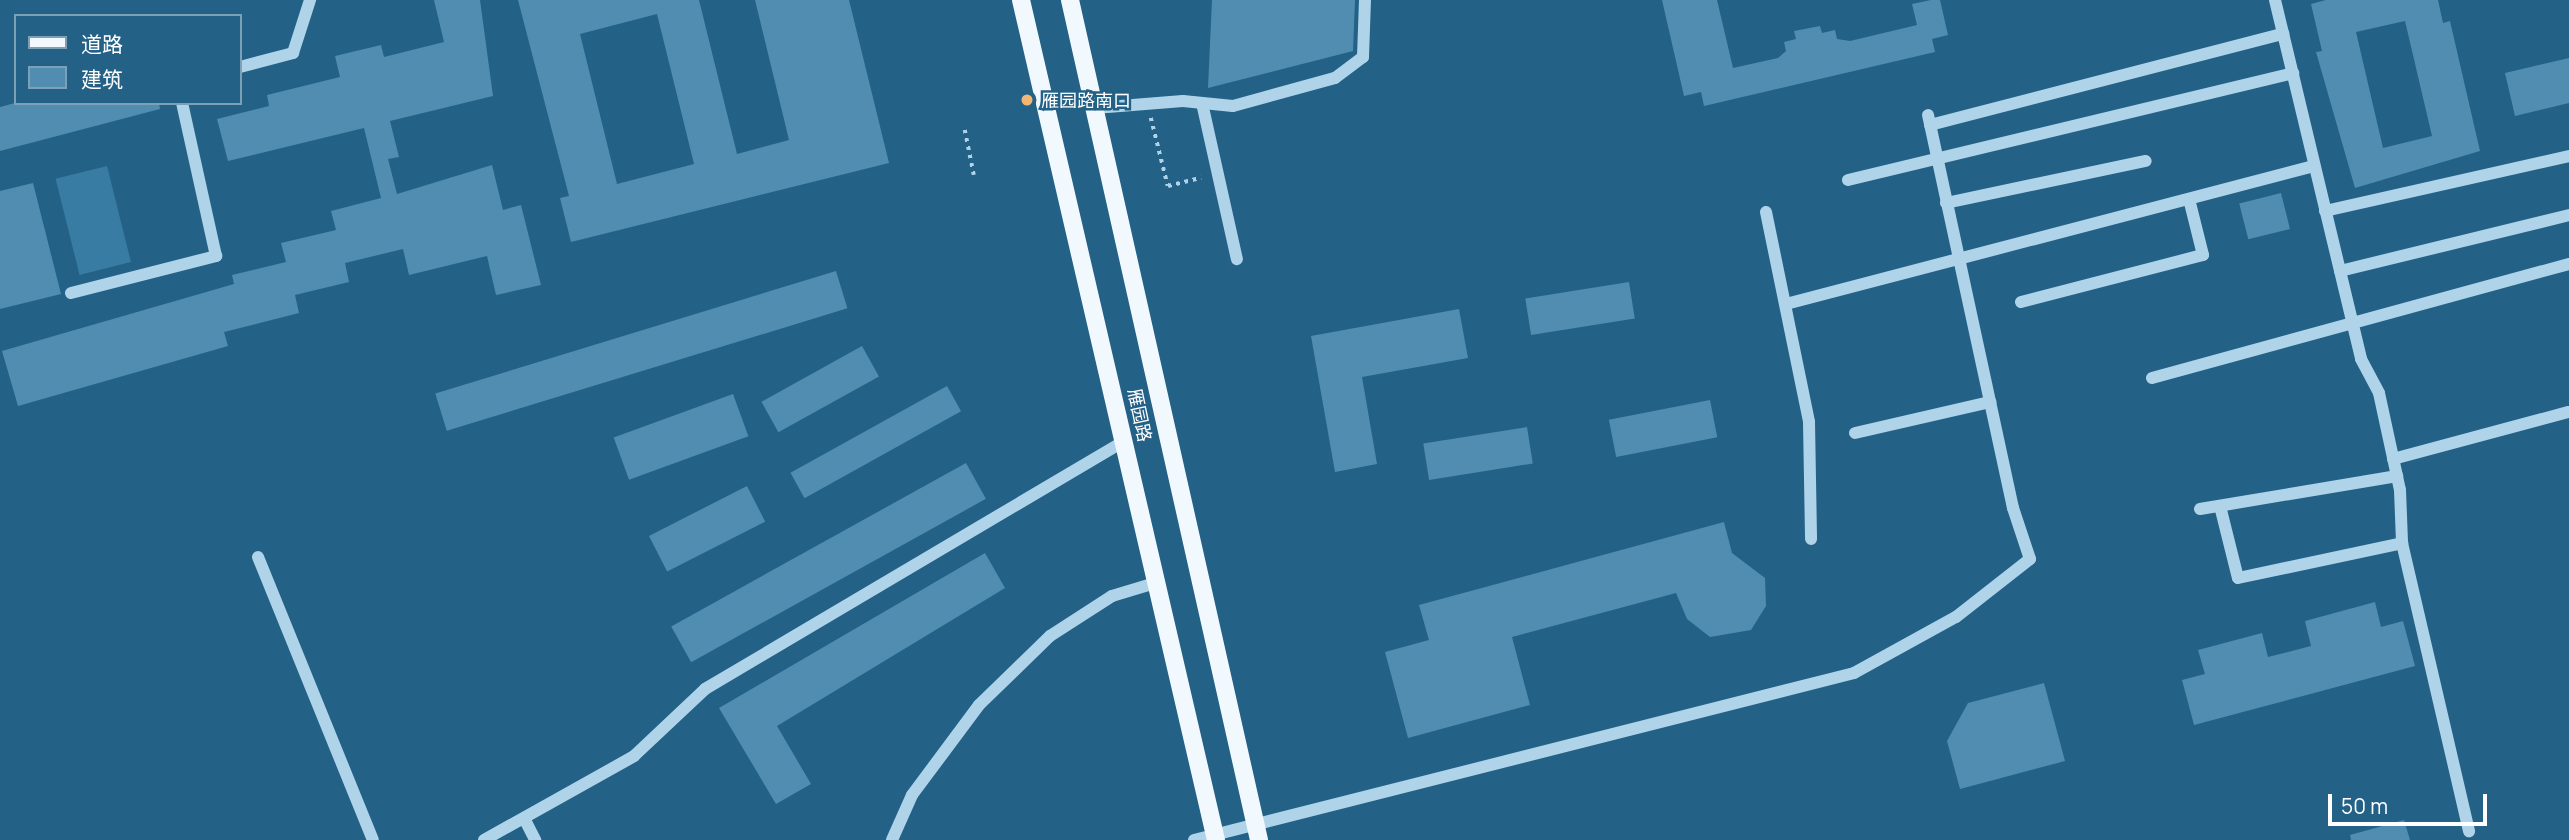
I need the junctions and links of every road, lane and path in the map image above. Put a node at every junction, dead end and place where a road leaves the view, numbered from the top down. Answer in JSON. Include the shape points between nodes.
{"nodes":[{"id":1,"x":310,"y":0,"type":"edge"},
{"id":2,"x":1021,"y":0,"type":"edge"},
{"id":3,"x":1070,"y":0,"type":"edge"},
{"id":4,"x":1365,"y":0,"type":"edge"},
{"id":5,"x":2275,"y":0,"type":"edge"},
{"id":6,"x":2283,"y":34,"type":"junction"},
{"id":7,"x":242,"y":66,"type":"edge"},
{"id":8,"x":2292,"y":73,"type":"junction"},
{"id":9,"x":1202,"y":103,"type":"junction"},
{"id":10,"x":182,"y":105,"type":"edge"},
{"id":11,"x":1095,"y":108,"type":"junction"},
{"id":12,"x":1151,"y":116,"type":"dead end"},
{"id":13,"x":965,"y":130,"type":"dead end"},
{"id":14,"x":2569,"y":156,"type":"edge"},
{"id":15,"x":1937,"y":160,"type":"junction"},
{"id":16,"x":2146,"y":161,"type":"dead end"},
{"id":17,"x":2314,"y":166,"type":"junction"},
{"id":18,"x":974,"y":175,"type":"dead end"},
{"id":19,"x":1218,"y":175,"type":"junction"},
{"id":20,"x":1848,"y":180,"type":"dead end"},
{"id":21,"x":1946,"y":203,"type":"junction"},
{"id":22,"x":2190,"y":203,"type":"junction"},
{"id":23,"x":2325,"y":211,"type":"junction"},
{"id":24,"x":1766,"y":212,"type":"dead end"},
{"id":25,"x":2569,"y":215,"type":"edge"},
{"id":26,"x":1237,"y":259,"type":"dead end"},
{"id":27,"x":1960,"y":261,"type":"junction"},
{"id":28,"x":2569,"y":264,"type":"edge"},
{"id":29,"x":2340,"y":271,"type":"junction"},
{"id":30,"x":71,"y":293,"type":"dead end"},
{"id":31,"x":2021,"y":302,"type":"dead end"},
{"id":32,"x":1786,"y":304,"type":"junction"},
{"id":33,"x":2352,"y":319,"type":"junction"},
{"id":34,"x":2152,"y":378,"type":"dead end"},
{"id":35,"x":1990,"y":402,"type":"junction"},
{"id":36,"x":2569,"y":412,"type":"edge"},
{"id":37,"x":1855,"y":433,"type":"dead end"},
{"id":38,"x":1124,"y":441,"type":"junction"},
{"id":39,"x":2393,"y":458,"type":"junction"},
{"id":40,"x":2397,"y":476,"type":"junction"},
{"id":41,"x":2220,"y":506,"type":"junction"},
{"id":42,"x":2200,"y":509,"type":"dead end"},
{"id":43,"x":1811,"y":539,"type":"dead end"},
{"id":44,"x":2402,"y":543,"type":"junction"},
{"id":45,"x":258,"y":557,"type":"dead end"},
{"id":46,"x":1155,"y":583,"type":"junction"},
{"id":47,"x":524,"y":818,"type":"junction"},
{"id":48,"x":2469,"y":831,"type":"dead end"},
{"id":49,"x":1258,"y":832,"type":"edge"},
{"id":50,"x":1215,"y":837,"type":"edge"},
{"id":51,"x":373,"y":840,"type":"edge"},
{"id":52,"x":484,"y":840,"type":"edge"},
{"id":53,"x":535,"y":840,"type":"edge"},
{"id":54,"x":892,"y":840,"type":"edge"},
{"id":55,"x":1194,"y":840,"type":"edge"}],
"edges":[{"from":1,"to":7,"type":"street","via":[[293,53]]},
{"from":2,"to":38,"type":"main road","name":"雁园路"},
{"from":3,"to":11,"type":"main road","name":"雁园路"},
{"from":4,"to":9,"type":"street","via":[[1363,57],[1335,78],[1233,106]]},
{"from":5,"to":6,"type":"street"},
{"from":6,"to":8,"type":"street"},
{"from":6,"to":15,"type":"street","via":[[1929,120]]},
{"from":8,"to":15,"type":"street"},
{"from":8,"to":17,"type":"street"},
{"from":9,"to":11,"type":"street"},
{"from":9,"to":19,"type":"street"},
{"from":10,"to":30,"type":"street","via":[[216,256]]},
{"from":11,"to":49,"type":"main road","name":"雁园路"},
{"from":12,"to":19,"type":"path","via":[[1167,186]]},
{"from":13,"to":18,"type":"path"},
{"from":14,"to":23,"type":"street"},
{"from":15,"to":20,"type":"street"},
{"from":15,"to":21,"type":"street"},
{"from":16,"to":21,"type":"street"},
{"from":17,"to":22,"type":"street"},
{"from":17,"to":23,"type":"street"},
{"from":19,"to":26,"type":"street"},
{"from":21,"to":27,"type":"street"},
{"from":22,"to":27,"type":"street"},
{"from":22,"to":31,"type":"street","via":[[2203,255]]},
{"from":23,"to":29,"type":"street"},
{"from":24,"to":32,"type":"street"},
{"from":25,"to":29,"type":"street"},
{"from":27,"to":32,"type":"street"},
{"from":27,"to":35,"type":"street"},
{"from":28,"to":33,"type":"street"},
{"from":29,"to":33,"type":"street"},
{"from":32,"to":43,"type":"street","via":[[1809,422]]},
{"from":33,"to":34,"type":"street"},
{"from":33,"to":39,"type":"street","via":[[2379,393]]},
{"from":35,"to":37,"type":"street"},
{"from":35,"to":49,"type":"street","via":[[2030,559],[1956,617],[1854,673]]},
{"from":36,"to":39,"type":"street"},
{"from":38,"to":46,"type":"main road","name":"雁园路"},
{"from":38,"to":47,"type":"street","via":[[705,689],[635,756]]},
{"from":39,"to":40,"type":"street"},
{"from":40,"to":41,"type":"street"},
{"from":40,"to":44,"type":"street"},
{"from":41,"to":42,"type":"street"},
{"from":41,"to":44,"type":"street","via":[[2238,578]]},
{"from":44,"to":48,"type":"street"},
{"from":45,"to":51,"type":"street"},
{"from":46,"to":50,"type":"main road","name":"雁园路"},
{"from":46,"to":54,"type":"street","via":[[1112,596],[1050,636],[979,705],[912,795]]},
{"from":47,"to":52,"type":"street"},
{"from":47,"to":53,"type":"street"},
{"from":49,"to":50,"type":"street"},
{"from":50,"to":55,"type":"street"}]}
